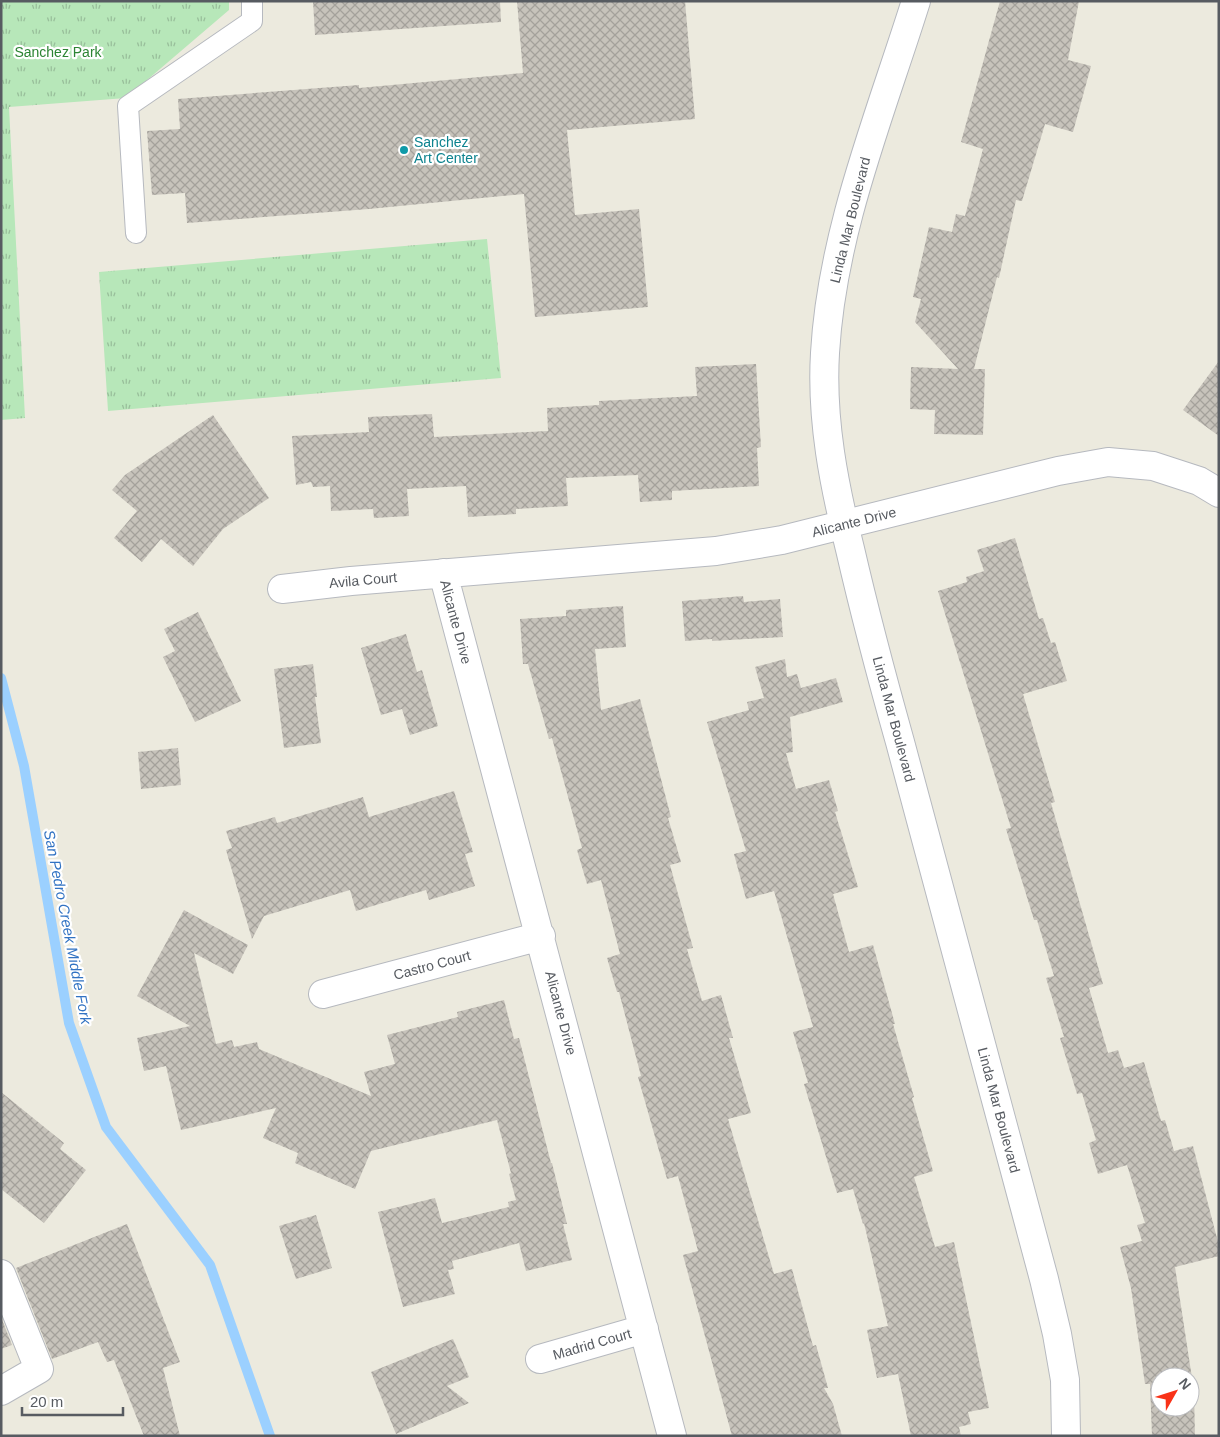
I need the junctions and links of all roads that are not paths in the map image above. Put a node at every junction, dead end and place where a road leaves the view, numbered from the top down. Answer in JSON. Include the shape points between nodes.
{"nodes":[{"id":1,"x":252,"y":1,"type":"edge"},
{"id":2,"x":916,"y":1,"type":"edge"},
{"id":3,"x":136,"y":233,"type":"dead end"},
{"id":4,"x":1219,"y":493,"type":"edge"},
{"id":5,"x":844,"y":524,"type":"junction"},
{"id":6,"x":443,"y":573,"type":"junction"},
{"id":7,"x":282,"y":589,"type":"dead end"},
{"id":8,"x":540,"y":936,"type":"junction"},
{"id":9,"x":323,"y":994,"type":"dead end"},
{"id":10,"x":1,"y":1274,"type":"edge"},
{"id":11,"x":644,"y":1329,"type":"junction"},
{"id":12,"x":540,"y":1359,"type":"dead end"},
{"id":13,"x":1,"y":1391,"type":"edge"},
{"id":14,"x":672,"y":1436,"type":"edge"},
{"id":15,"x":1066,"y":1436,"type":"edge"}],
"edges":[{"from":1,"to":3,"type":"lane","via":[[252,21],[128,106]]},
{"from":2,"to":5,"type":"street","name":"Linda Mar Boulevard","via":[[853,198],[831,301],[825,353],[825,406],[831,463]]},
{"from":4,"to":5,"type":"street","name":"Alicante Drive","via":[[1199,481],[1153,466],[1108,462],[1058,471]]},
{"from":5,"to":6,"type":"street","name":"Alicante Drive","via":[[782,540],[716,551]]},
{"from":5,"to":15,"type":"street","name":"Linda Mar Boulevard","via":[[862,602],[1044,1279],[1065,1380]]},
{"from":6,"to":7,"type":"street","name":"Avila Court"},
{"from":6,"to":8,"type":"street","name":"Alicante Drive"},
{"from":8,"to":9,"type":"street","name":"Castro Court"},
{"from":8,"to":11,"type":"street","name":"Alicante Drive"},
{"from":10,"to":13,"type":"street","via":[[39,1369]]},
{"from":11,"to":12,"type":"street","name":"Madrid Court"},
{"from":11,"to":14,"type":"street","name":"Alicante Drive"}]}
